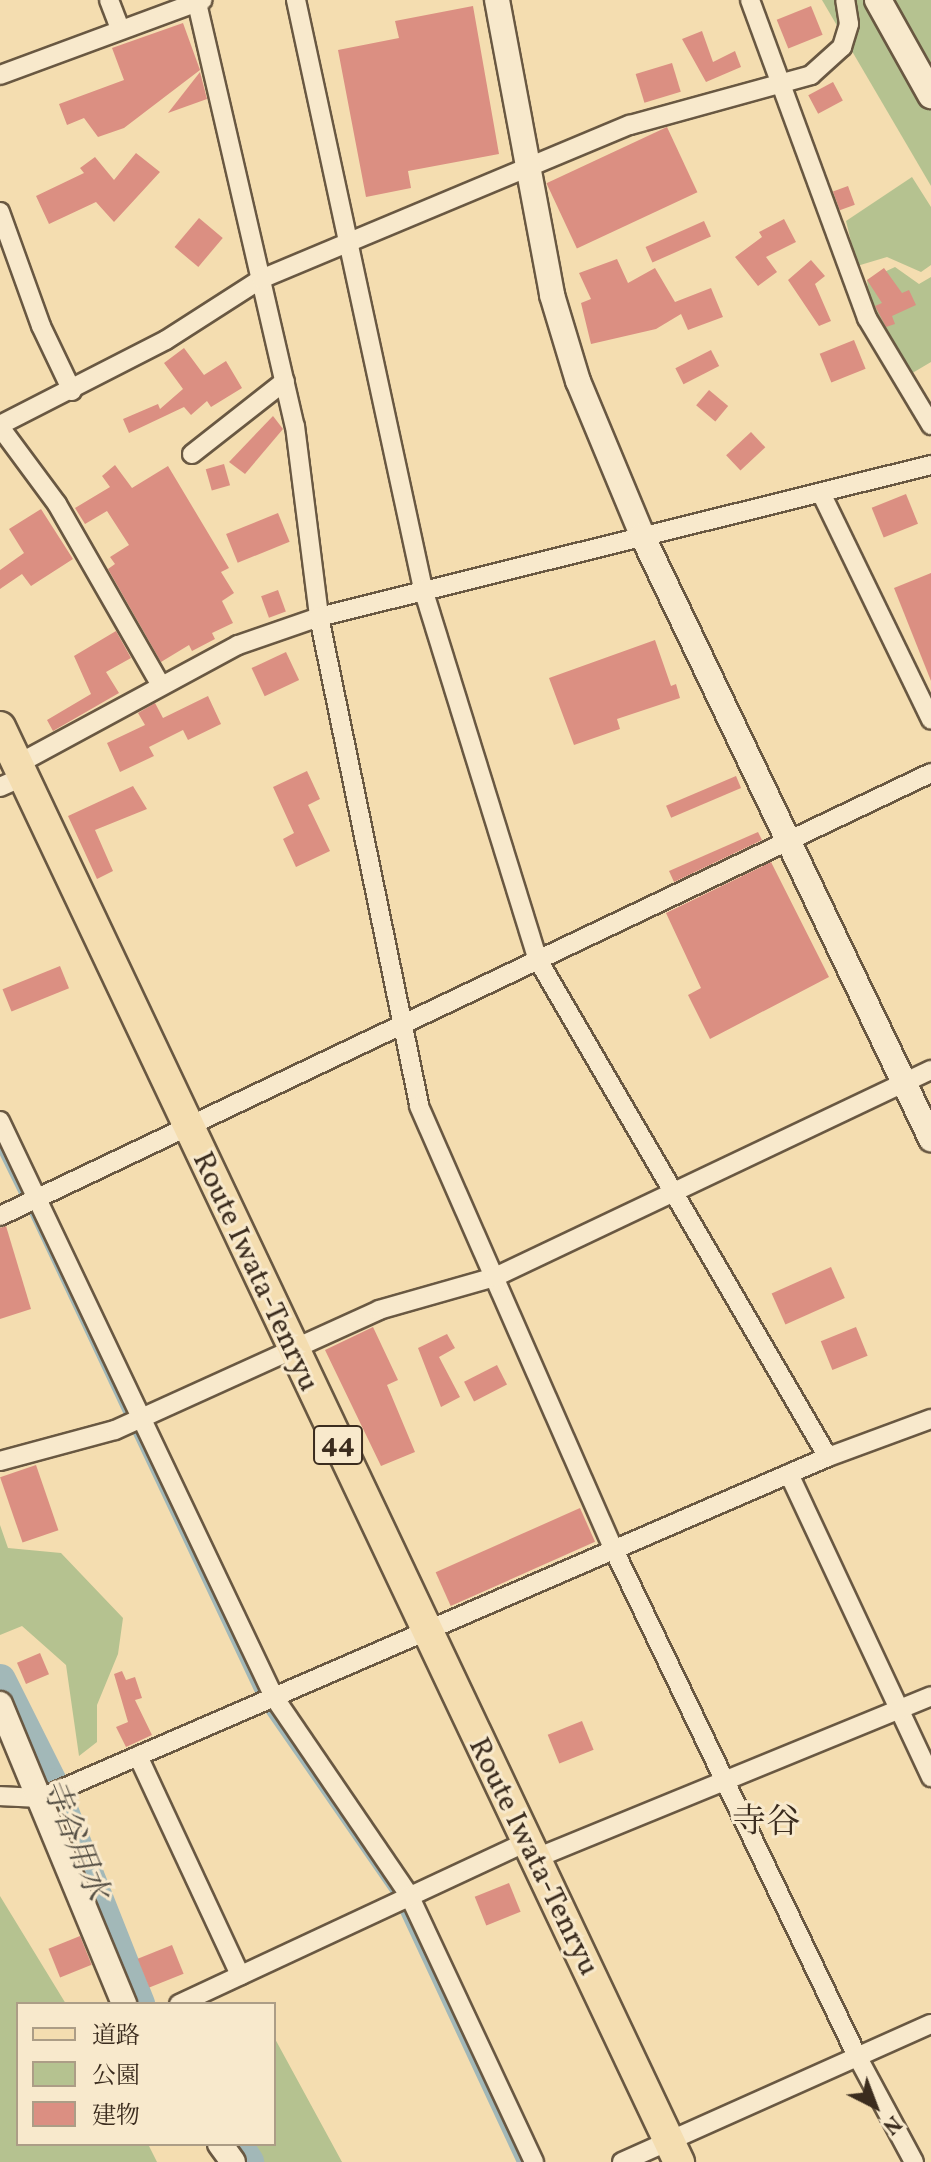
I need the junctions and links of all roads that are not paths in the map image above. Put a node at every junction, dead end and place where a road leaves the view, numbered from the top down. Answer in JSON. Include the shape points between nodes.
{"nodes":[{"id":1,"x":109,"y":0,"type":"edge"},
{"id":2,"x":296,"y":0,"type":"edge"},
{"id":3,"x":497,"y":0,"type":"edge"},
{"id":4,"x":750,"y":0,"type":"edge"},
{"id":5,"x":845,"y":0,"type":"edge"},
{"id":6,"x":878,"y":0,"type":"edge"},
{"id":7,"x":200,"y":1,"type":"edge"},
{"id":8,"x":120,"y":29,"type":"junction"},
{"id":9,"x":0,"y":75,"type":"edge"},
{"id":10,"x":783,"y":83,"type":"junction"},
{"id":11,"x":931,"y":95,"type":"edge"},
{"id":12,"x":526,"y":169,"type":"junction"},
{"id":13,"x":0,"y":212,"type":"edge"},
{"id":14,"x":352,"y":244,"type":"junction"},
{"id":15,"x":261,"y":279,"type":"junction"},
{"id":16,"x":285,"y":381,"type":"junction"},
{"id":17,"x":72,"y":391,"type":"junction"},
{"id":18,"x":931,"y":425,"type":"edge"},
{"id":19,"x":0,"y":426,"type":"edge"},
{"id":20,"x":192,"y":454,"type":"dead end"},
{"id":21,"x":931,"y":465,"type":"edge"},
{"id":22,"x":821,"y":493,"type":"junction"},
{"id":23,"x":642,"y":535,"type":"junction"},
{"id":24,"x":423,"y":589,"type":"junction"},
{"id":25,"x":319,"y":617,"type":"junction"},
{"id":26,"x":160,"y":684,"type":"junction"},
{"id":27,"x":931,"y":720,"type":"edge"},
{"id":28,"x":0,"y":727,"type":"edge"},
{"id":29,"x":931,"y":773,"type":"edge"},
{"id":30,"x":13,"y":776,"type":"edge"},
{"id":31,"x":787,"y":841,"type":"junction"},
{"id":32,"x":538,"y":960,"type":"junction"},
{"id":33,"x":402,"y":1025,"type":"junction"},
{"id":34,"x":931,"y":1070,"type":"edge"},
{"id":35,"x":904,"y":1083,"type":"junction"},
{"id":36,"x":0,"y":1121,"type":"edge"},
{"id":37,"x":186,"y":1127,"type":"junction"},
{"id":38,"x":931,"y":1139,"type":"edge"},
{"id":39,"x":675,"y":1192,"type":"junction"},
{"id":40,"x":37,"y":1199,"type":"junction"},
{"id":41,"x":0,"y":1216,"type":"edge"},
{"id":42,"x":495,"y":1277,"type":"junction"},
{"id":43,"x":291,"y":1347,"type":"junction"},
{"id":44,"x":142,"y":1418,"type":"junction"},
{"id":45,"x":931,"y":1419,"type":"edge"},
{"id":46,"x":828,"y":1457,"type":"junction"},
{"id":47,"x":0,"y":1461,"type":"edge"},
{"id":48,"x":789,"y":1474,"type":"junction"},
{"id":49,"x":614,"y":1550,"type":"junction"},
{"id":50,"x":425,"y":1632,"type":"junction"},
{"id":51,"x":931,"y":1696,"type":"edge"},
{"id":52,"x":274,"y":1697,"type":"junction"},
{"id":53,"x":0,"y":1704,"type":"edge"},
{"id":54,"x":899,"y":1709,"type":"junction"},
{"id":55,"x":138,"y":1756,"type":"junction"},
{"id":56,"x":931,"y":1777,"type":"edge"},
{"id":57,"x":727,"y":1780,"type":"junction"},
{"id":58,"x":0,"y":1796,"type":"edge"},
{"id":59,"x":41,"y":1798,"type":"junction"},
{"id":60,"x":530,"y":1851,"type":"junction"},
{"id":61,"x":409,"y":1895,"type":"junction"},
{"id":62,"x":240,"y":1975,"type":"junction"},
{"id":63,"x":123,"y":2002,"type":"edge"},
{"id":64,"x":183,"y":2002,"type":"edge"},
{"id":65,"x":931,"y":2024,"type":"edge"},
{"id":66,"x":857,"y":2056,"type":"junction"},
{"id":67,"x":674,"y":2151,"type":"edge"},
{"id":68,"x":534,"y":2162,"type":"edge"},
{"id":69,"x":622,"y":2162,"type":"edge"},
{"id":70,"x":914,"y":2162,"type":"edge"}],
"edges":[{"from":1,"to":8,"type":"street"},
{"from":2,"to":14,"type":"street"},
{"from":3,"to":12,"type":"street"},
{"from":4,"to":10,"type":"street"},
{"from":5,"to":10,"type":"street","via":[[849,24],[842,47],[811,75]]},
{"from":6,"to":11,"type":"main road"},
{"from":7,"to":8,"type":"street"},
{"from":7,"to":15,"type":"street"},
{"from":8,"to":9,"type":"street"},
{"from":10,"to":12,"type":"street","via":[[630,125]]},
{"from":10,"to":18,"type":"street","via":[[867,318]]},
{"from":12,"to":14,"type":"street"},
{"from":12,"to":23,"type":"street","via":[[568,354]]},
{"from":13,"to":17,"type":"street","via":[[41,326]]},
{"from":14,"to":15,"type":"street"},
{"from":14,"to":24,"type":"street"},
{"from":15,"to":16,"type":"street"},
{"from":15,"to":17,"type":"street","via":[[209,316]]},
{"from":16,"to":20,"type":"street"},
{"from":16,"to":25,"type":"street"},
{"from":17,"to":19,"type":"street"},
{"from":19,"to":26,"type":"street","via":[[57,504]]},
{"from":21,"to":22,"type":"street"},
{"from":22,"to":23,"type":"street"},
{"from":22,"to":27,"type":"street"},
{"from":23,"to":24,"type":"street"},
{"from":23,"to":31,"type":"street"},
{"from":24,"to":25,"type":"street"},
{"from":24,"to":32,"type":"street"},
{"from":25,"to":26,"type":"street","via":[[238,645]]},
{"from":25,"to":33,"type":"street"},
{"from":26,"to":30,"type":"street"},
{"from":28,"to":30,"type":"main road","name":"Route Iwata-Tenryu","number":"44"},
{"from":29,"to":31,"type":"street"},
{"from":30,"to":37,"type":"main road","name":"Route Iwata-Tenryu","number":"44"},
{"from":31,"to":32,"type":"street"},
{"from":31,"to":35,"type":"street"},
{"from":32,"to":33,"type":"street"},
{"from":32,"to":39,"type":"street"},
{"from":33,"to":37,"type":"street"},
{"from":33,"to":42,"type":"street","via":[[419,1106]]},
{"from":34,"to":35,"type":"street"},
{"from":35,"to":38,"type":"street"},
{"from":35,"to":39,"type":"street"},
{"from":36,"to":40,"type":"street"},
{"from":37,"to":40,"type":"street"},
{"from":37,"to":43,"type":"main road","name":"Route Iwata-Tenryu","number":"44"},
{"from":39,"to":42,"type":"street"},
{"from":39,"to":46,"type":"street"},
{"from":40,"to":41,"type":"street"},
{"from":40,"to":44,"type":"street"},
{"from":42,"to":43,"type":"street","via":[[379,1310]]},
{"from":42,"to":49,"type":"street"},
{"from":43,"to":44,"type":"street"},
{"from":43,"to":50,"type":"main road","name":"Route Iwata-Tenryu","number":"44"},
{"from":44,"to":47,"type":"street"},
{"from":44,"to":52,"type":"street"},
{"from":45,"to":46,"type":"street"},
{"from":46,"to":48,"type":"street"},
{"from":48,"to":49,"type":"street"},
{"from":48,"to":54,"type":"street"},
{"from":49,"to":50,"type":"street"},
{"from":49,"to":57,"type":"street"},
{"from":50,"to":52,"type":"street"},
{"from":50,"to":60,"type":"main road","name":"Route Iwata-Tenryu","number":"44"},
{"from":51,"to":54,"type":"street"},
{"from":52,"to":55,"type":"street"},
{"from":52,"to":61,"type":"street"},
{"from":53,"to":59,"type":"street"},
{"from":54,"to":56,"type":"street"},
{"from":54,"to":57,"type":"street"},
{"from":55,"to":59,"type":"street"},
{"from":55,"to":62,"type":"street"},
{"from":57,"to":60,"type":"street"},
{"from":57,"to":66,"type":"street"},
{"from":58,"to":59,"type":"street"},
{"from":59,"to":63,"type":"street"},
{"from":60,"to":61,"type":"street"},
{"from":60,"to":67,"type":"main road","name":"Route Iwata-Tenryu","number":"44"},
{"from":61,"to":62,"type":"street"},
{"from":61,"to":68,"type":"street"},
{"from":62,"to":64,"type":"street"},
{"from":65,"to":66,"type":"street"},
{"from":66,"to":67,"type":"street"},
{"from":66,"to":70,"type":"street"},
{"from":67,"to":69,"type":"street"}]}
